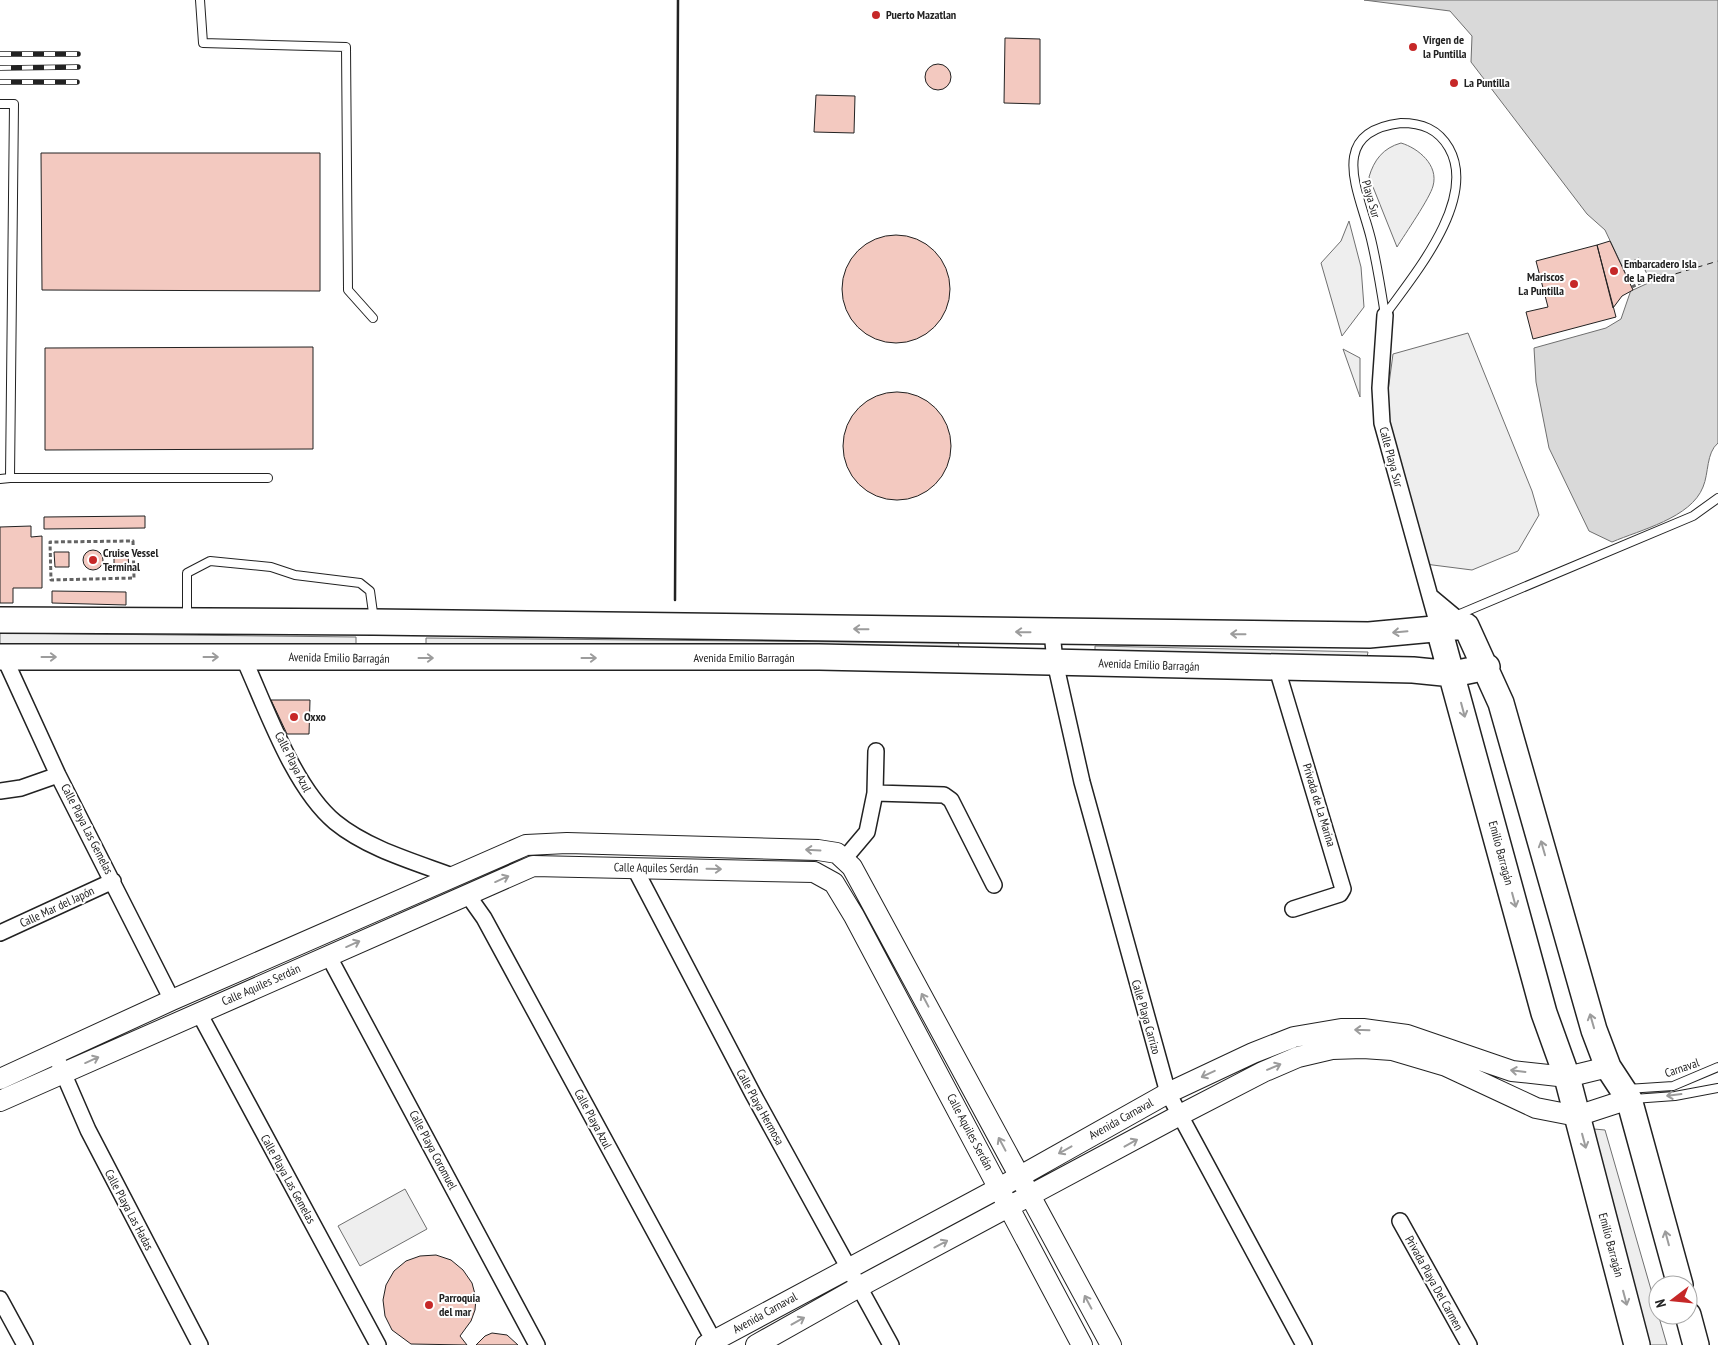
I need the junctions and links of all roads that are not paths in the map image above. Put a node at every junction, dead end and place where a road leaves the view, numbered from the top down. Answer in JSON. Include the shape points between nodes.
{"nodes":[{"id":1,"x":200,"y":0,"type":"edge"},
{"id":2,"x":0,"y":104,"type":"edge"},
{"id":3,"x":1385,"y":315,"type":"junction"},
{"id":4,"x":373,"y":318,"type":"dead end"},
{"id":5,"x":10,"y":478,"type":"junction"},
{"id":6,"x":268,"y":478,"type":"dead end"},
{"id":7,"x":0,"y":479,"type":"edge"},
{"id":8,"x":1718,"y":498,"type":"edge"},
{"id":9,"x":0,"y":620,"type":"edge"},
{"id":10,"x":187,"y":621,"type":"junction"},
{"id":11,"x":383,"y":622,"type":"junction"},
{"id":12,"x":1453,"y":624,"type":"junction"},
{"id":13,"x":1052,"y":632,"type":"junction"},
{"id":14,"x":2,"y":657,"type":"edge"},
{"id":15,"x":243,"y":657,"type":"junction"},
{"id":16,"x":391,"y":658,"type":"junction"},
{"id":17,"x":1055,"y":662,"type":"junction"},
{"id":18,"x":1487,"y":667,"type":"junction"},
{"id":19,"x":1276,"y":669,"type":"junction"},
{"id":20,"x":1453,"y":674,"type":"junction"},
{"id":21,"x":876,"y":751,"type":"dead end"},
{"id":22,"x":58,"y":775,"type":"junction"},
{"id":23,"x":0,"y":791,"type":"edge"},
{"id":24,"x":875,"y":793,"type":"junction"},
{"id":25,"x":567,"y":843,"type":"junction"},
{"id":26,"x":845,"y":858,"type":"junction"},
{"id":27,"x":567,"y":865,"type":"junction"},
{"id":28,"x":634,"y":867,"type":"junction"},
{"id":29,"x":455,"y":877,"type":"junction"},
{"id":30,"x":114,"y":881,"type":"junction"},
{"id":31,"x":994,"y":885,"type":"dead end"},
{"id":32,"x":467,"y":894,"type":"junction"},
{"id":33,"x":1292,"y":909,"type":"dead end"},
{"id":34,"x":2,"y":928,"type":"edge"},
{"id":35,"x":328,"y":955,"type":"junction"},
{"id":36,"x":251,"y":966,"type":"junction"},
{"id":37,"x":259,"y":986,"type":"junction"},
{"id":38,"x":172,"y":1000,"type":"junction"},
{"id":39,"x":199,"y":1013,"type":"junction"},
{"id":40,"x":55,"y":1054,"type":"junction"},
{"id":41,"x":1608,"y":1067,"type":"junction"},
{"id":42,"x":1718,"y":1067,"type":"edge"},
{"id":43,"x":62,"y":1074,"type":"junction"},
{"id":44,"x":1567,"y":1077,"type":"junction"},
{"id":45,"x":0,"y":1079,"type":"edge"},
{"id":46,"x":1718,"y":1088,"type":"edge"},
{"id":47,"x":1168,"y":1093,"type":"junction"},
{"id":48,"x":1626,"y":1094,"type":"junction"},
{"id":49,"x":0,"y":1102,"type":"edge"},
{"id":50,"x":1178,"y":1116,"type":"junction"},
{"id":51,"x":1578,"y":1116,"type":"junction"},
{"id":52,"x":1019,"y":1176,"type":"junction"},
{"id":53,"x":999,"y":1188,"type":"junction"},
{"id":54,"x":1031,"y":1197,"type":"junction"},
{"id":55,"x":1010,"y":1208,"type":"junction"},
{"id":56,"x":1400,"y":1221,"type":"dead end"},
{"id":57,"x":849,"y":1267,"type":"junction"},
{"id":58,"x":1677,"y":1275,"type":"edge"},
{"id":59,"x":859,"y":1287,"type":"junction"},
{"id":60,"x":0,"y":1298,"type":"edge"},
{"id":61,"x":1691,"y":1325,"type":"edge"},
{"id":62,"x":712,"y":1344,"type":"edge"},
{"id":63,"x":25,"y":1345,"type":"edge"},
{"id":64,"x":200,"y":1345,"type":"edge"},
{"id":65,"x":378,"y":1345,"type":"edge"},
{"id":66,"x":537,"y":1345,"type":"edge"},
{"id":67,"x":756,"y":1345,"type":"edge"},
{"id":68,"x":891,"y":1345,"type":"edge"},
{"id":69,"x":1082,"y":1345,"type":"edge"},
{"id":70,"x":1111,"y":1345,"type":"edge"},
{"id":71,"x":1304,"y":1345,"type":"edge"},
{"id":72,"x":1469,"y":1345,"type":"edge"},
{"id":73,"x":1637,"y":1345,"type":"edge"},
{"id":74,"x":1696,"y":1345,"type":"edge"}],
"edges":[{"from":1,"to":4,"type":"lane","via":[[203,43],[346,47],[348,290]]},
{"from":2,"to":5,"type":"lane","via":[[14,104]]},
{"from":3,"to":3,"type":"lane","name":"Playa Sur","via":[[1443,226],[1456,192],[1455,162],[1446,142],[1433,130],[1414,123],[1389,124],[1368,134],[1360,142],[1352,164],[1355,188],[1371,237]]},
{"from":3,"to":12,"type":"street","name":"Calle Playa Sur","via":[[1380,388],[1382,422],[1430,596]]},
{"from":5,"to":6,"type":"lane"},
{"from":5,"to":7,"type":"lane"},
{"from":8,"to":12,"type":"lane","via":[[1693,516]]},
{"from":9,"to":10,"type":"main road"},
{"from":10,"to":11,"type":"main road"},
{"from":10,"to":11,"type":"lane","via":[[187,573],[210,561],[271,567],[295,575],[360,584],[370,591]]},
{"from":13,"to":11,"type":"main road","one_way":true},
{"from":11,"to":16,"type":"main road"},
{"from":12,"to":13,"type":"main road","one_way":true,"via":[[1369,635]]},
{"from":12,"to":18,"type":"main road"},
{"from":12,"to":20,"type":"main road","name":"Emilio Barragán"},
{"from":13,"to":17,"type":"street","name":"Calle Playa Carrizo"},
{"from":14,"to":15,"type":"main road","name":"Avenida Emilio Barragán","one_way":true},
{"from":14,"to":22,"type":"street","name":"Calle Playa Las Gemelas"},
{"from":15,"to":16,"type":"main road","name":"Avenida Emilio Barragán"},
{"from":15,"to":29,"type":"street","name":"Calle Playa Azul","via":[[283,746],[310,796],[334,822],[362,840]]},
{"from":16,"to":17,"type":"main road","name":"Avenida Emilio Barragán","one_way":true,"via":[[819,657]]},
{"from":17,"to":19,"type":"main road","name":"Avenida Emilio Barragán"},
{"from":17,"to":47,"type":"street","name":"Calle Playa Carrizo","via":[[1085,792]]},
{"from":18,"to":20,"type":"main road","name":"Avenida Emilio Barragán"},
{"from":41,"to":18,"type":"main road","one_way":true,"via":[[1594,1030],[1501,703]]},
{"from":19,"to":20,"type":"main road","name":"Avenida Emilio Barragán","via":[[1413,670]]},
{"from":19,"to":33,"type":"street","name":"Privada de La Marina","via":[[1343,889],[1340,894]]},
{"from":20,"to":44,"type":"main road","name":"Emilio Barragán","one_way":true,"via":[[1544,1013]]},
{"from":21,"to":24,"type":"street"},
{"from":22,"to":23,"type":"street","via":[[21,788]]},
{"from":22,"to":30,"type":"street","name":"Calle Playa Las Gemelas"},
{"from":24,"to":26,"type":"street","via":[[867,832]]},
{"from":24,"to":31,"type":"street","via":[[944,795],[951,800]]},
{"from":26,"to":25,"type":"street","name":"Calle Aquiles Serdán","one_way":true,"via":[[837,853],[818,850]]},
{"from":25,"to":27,"type":"street"},
{"from":25,"to":29,"type":"street","name":"Calle Aquiles Serdán","via":[[526,845]]},
{"from":52,"to":26,"type":"street","name":"Calle Aquiles Serdán","one_way":true},
{"from":27,"to":28,"type":"street","name":"Calle Aquiles Serdán"},
{"from":32,"to":27,"type":"street","name":"Calle Aquiles Serdán","one_way":true,"via":[[533,866]]},
{"from":28,"to":53,"type":"street","name":"Calle Aquiles Serdán","one_way":true,"via":[[814,872],[834,883]]},
{"from":28,"to":57,"type":"street","name":"Calle Playa Hermosa","via":[[753,1094]]},
{"from":29,"to":36,"type":"street","name":"Calle Aquiles Serdán"},
{"from":30,"to":34,"type":"street","name":"Calle Mar del Japón"},
{"from":30,"to":38,"type":"street","name":"Calle Playa Las Gemelas"},
{"from":35,"to":32,"type":"street","name":"Calle Aquiles Serdán","one_way":true},
{"from":32,"to":62,"type":"street","name":"Calle Playa Azul","via":[[484,918]]},
{"from":35,"to":37,"type":"street","name":"Calle Aquiles Serdán"},
{"from":35,"to":66,"type":"street","name":"Calle Playa Coromuel"},
{"from":36,"to":37,"type":"street"},
{"from":36,"to":38,"type":"street","name":"Calle Aquiles Serdán"},
{"from":37,"to":39,"type":"street","name":"Calle Aquiles Serdán"},
{"from":38,"to":40,"type":"street","name":"Calle Aquiles Serdán"},
{"from":43,"to":39,"type":"street","name":"Calle Aquiles Serdán","one_way":true},
{"from":39,"to":65,"type":"street","name":"Calle Playa Las Gemelas"},
{"from":40,"to":43,"type":"street","name":"Calle Playa Las Hadas"},
{"from":40,"to":45,"type":"street","name":"Calle Aquiles Serdán"},
{"from":41,"to":44,"type":"street"},
{"from":41,"to":48,"type":"main road"},
{"from":42,"to":48,"type":"lane","name":"Carnaval","via":[[1673,1086]]},
{"from":43,"to":49,"type":"street","name":"Calle Aquiles Serdán"},
{"from":43,"to":64,"type":"street","name":"Calle Playa Las Hadas"},
{"from":44,"to":47,"type":"street","name":"Avenida Carnaval","one_way":true,"via":[[1512,1071],[1407,1035],[1341,1029],[1294,1037]]},
{"from":44,"to":51,"type":"main road","name":"Emilio Barragán"},
{"from":46,"to":48,"type":"lane","name":"Carnaval","one_way":true,"via":[[1675,1096]]},
{"from":47,"to":50,"type":"street","name":"Calle Playa Carrizo"},
{"from":47,"to":52,"type":"street","name":"Avenida Carnaval","one_way":true},
{"from":48,"to":51,"type":"street"},
{"from":58,"to":48,"type":"main road","one_way":true},
{"from":50,"to":51,"type":"street","name":"Avenida Carnaval","one_way":true,"via":[[1298,1057],[1332,1049],[1363,1048],[1417,1056],[1536,1108]]},
{"from":54,"to":50,"type":"street","name":"Avenida Carnaval","one_way":true},
{"from":50,"to":71,"type":"street","name":"Calle Playa Carrizo"},
{"from":51,"to":73,"type":"main road","name":"Emilio Barragán","one_way":true},
{"from":52,"to":53,"type":"street","name":"Avenida Carnaval"},
{"from":52,"to":54,"type":"street","name":"Calle Aquiles Serdán"},
{"from":53,"to":55,"type":"street","name":"Calle Aquiles Serdán"},
{"from":53,"to":57,"type":"street","name":"Avenida Carnaval"},
{"from":54,"to":55,"type":"street","name":"Avenida Carnaval"},
{"from":70,"to":54,"type":"street","name":"Calle Aquiles Serdán","one_way":true},
{"from":59,"to":55,"type":"street","name":"Avenida Carnaval","one_way":true},
{"from":55,"to":69,"type":"street","name":"Calle Aquiles Serdán"},
{"from":56,"to":72,"type":"street","name":"Privada Playa Del Carmen"},
{"from":57,"to":59,"type":"street","name":"Calle Playa Hermosa"},
{"from":57,"to":62,"type":"street","name":"Avenida Carnaval"},
{"from":67,"to":59,"type":"street","name":"Avenida Carnaval","one_way":true},
{"from":59,"to":68,"type":"street","name":"Calle Playa Hermosa"},
{"from":60,"to":63,"type":"street"},
{"from":61,"to":74,"type":"main road"}]}
